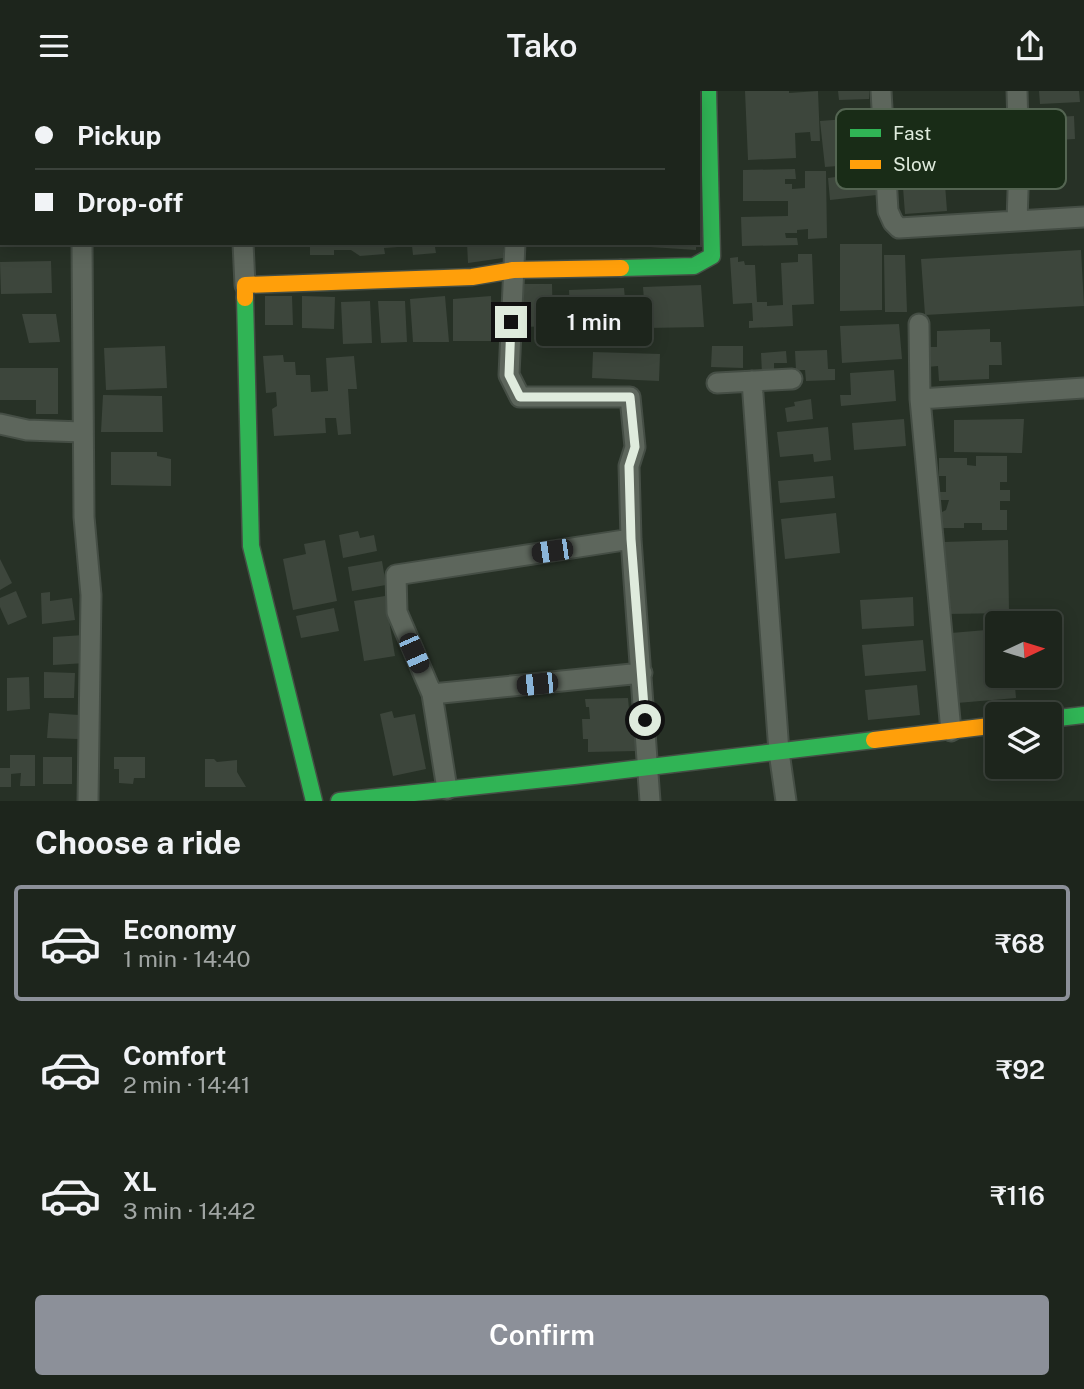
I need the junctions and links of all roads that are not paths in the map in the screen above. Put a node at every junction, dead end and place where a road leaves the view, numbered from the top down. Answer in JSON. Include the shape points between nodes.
{"nodes":[{"id":1,"x":708,"y":91,"type":"edge"},
{"id":2,"x":881,"y":91,"type":"edge"},
{"id":3,"x":1017,"y":91,"type":"edge"},
{"id":4,"x":882,"y":109,"type":"edge"},
{"id":5,"x":1018,"y":109,"type":"edge"},
{"id":6,"x":887,"y":189,"type":"edge"},
{"id":7,"x":1018,"y":189,"type":"edge"},
{"id":8,"x":1084,"y":216,"type":"edge"},
{"id":9,"x":1017,"y":221,"type":"junction"},
{"id":10,"x":82,"y":245,"type":"edge"},
{"id":11,"x":243,"y":245,"type":"edge"},
{"id":12,"x":515,"y":245,"type":"edge"},
{"id":13,"x":513,"y":270,"type":"junction"},
{"id":14,"x":245,"y":285,"type":"junction"},
{"id":15,"x":919,"y":324,"type":"dead end"},
{"id":16,"x":792,"y":379,"type":"dead end"},
{"id":17,"x":752,"y":381,"type":"junction"},
{"id":18,"x":717,"y":383,"type":"dead end"},
{"id":19,"x":1084,"y":388,"type":"edge"},
{"id":20,"x":920,"y":399,"type":"junction"},
{"id":21,"x":0,"y":425,"type":"edge"},
{"id":22,"x":82,"y":432,"type":"junction"},
{"id":23,"x":631,"y":539,"type":"junction"},
{"id":24,"x":642,"y":673,"type":"junction"},
{"id":25,"x":432,"y":694,"type":"junction"},
{"id":26,"x":1084,"y":715,"type":"edge"},
{"id":27,"x":1062,"y":718,"type":"edge"},
{"id":28,"x":985,"y":727,"type":"edge"},
{"id":29,"x":951,"y":731,"type":"junction"},
{"id":30,"x":779,"y":752,"type":"junction"},
{"id":31,"x":648,"y":766,"type":"junction"},
{"id":32,"x":447,"y":789,"type":"junction"},
{"id":33,"x":495,"y":793,"type":"edge"},
{"id":34,"x":88,"y":801,"type":"edge"},
{"id":35,"x":314,"y":801,"type":"edge"},
{"id":36,"x":339,"y":801,"type":"edge"},
{"id":37,"x":650,"y":801,"type":"edge"},
{"id":38,"x":786,"y":801,"type":"edge"}],
"edges":[{"from":1,"to":13,"type":"street","via":[[712,255],[694,266]]},
{"from":2,"to":4,"type":"street"},
{"from":3,"to":5,"type":"street"},
{"from":6,"to":9,"type":"street","via":[[888,211],[899,227]]},
{"from":7,"to":9,"type":"street"},
{"from":8,"to":9,"type":"street"},
{"from":10,"to":22,"type":"street"},
{"from":11,"to":14,"type":"street"},
{"from":12,"to":13,"type":"street"},
{"from":13,"to":14,"type":"street","via":[[472,277]]},
{"from":13,"to":23,"type":"street","via":[[509,375],[520,397],[630,397],[635,447],[629,466]]},
{"from":14,"to":35,"type":"street","via":[[251,546]]},
{"from":15,"to":20,"type":"street"},
{"from":16,"to":17,"type":"street"},
{"from":17,"to":18,"type":"street"},
{"from":17,"to":30,"type":"street"},
{"from":19,"to":20,"type":"street"},
{"from":20,"to":29,"type":"street"},
{"from":21,"to":22,"type":"street"},
{"from":22,"to":34,"type":"street","via":[[91,596]]},
{"from":23,"to":24,"type":"street"},
{"from":23,"to":25,"type":"street","via":[[396,575],[397,612]]},
{"from":24,"to":25,"type":"street"},
{"from":24,"to":31,"type":"street"},
{"from":25,"to":32,"type":"street"},
{"from":26,"to":27,"type":"street"},
{"from":28,"to":29,"type":"street"},
{"from":29,"to":30,"type":"street"},
{"from":30,"to":31,"type":"street"},
{"from":30,"to":38,"type":"street"},
{"from":31,"to":33,"type":"street"},
{"from":31,"to":37,"type":"street"},
{"from":32,"to":33,"type":"street"},
{"from":32,"to":36,"type":"street"}]}
